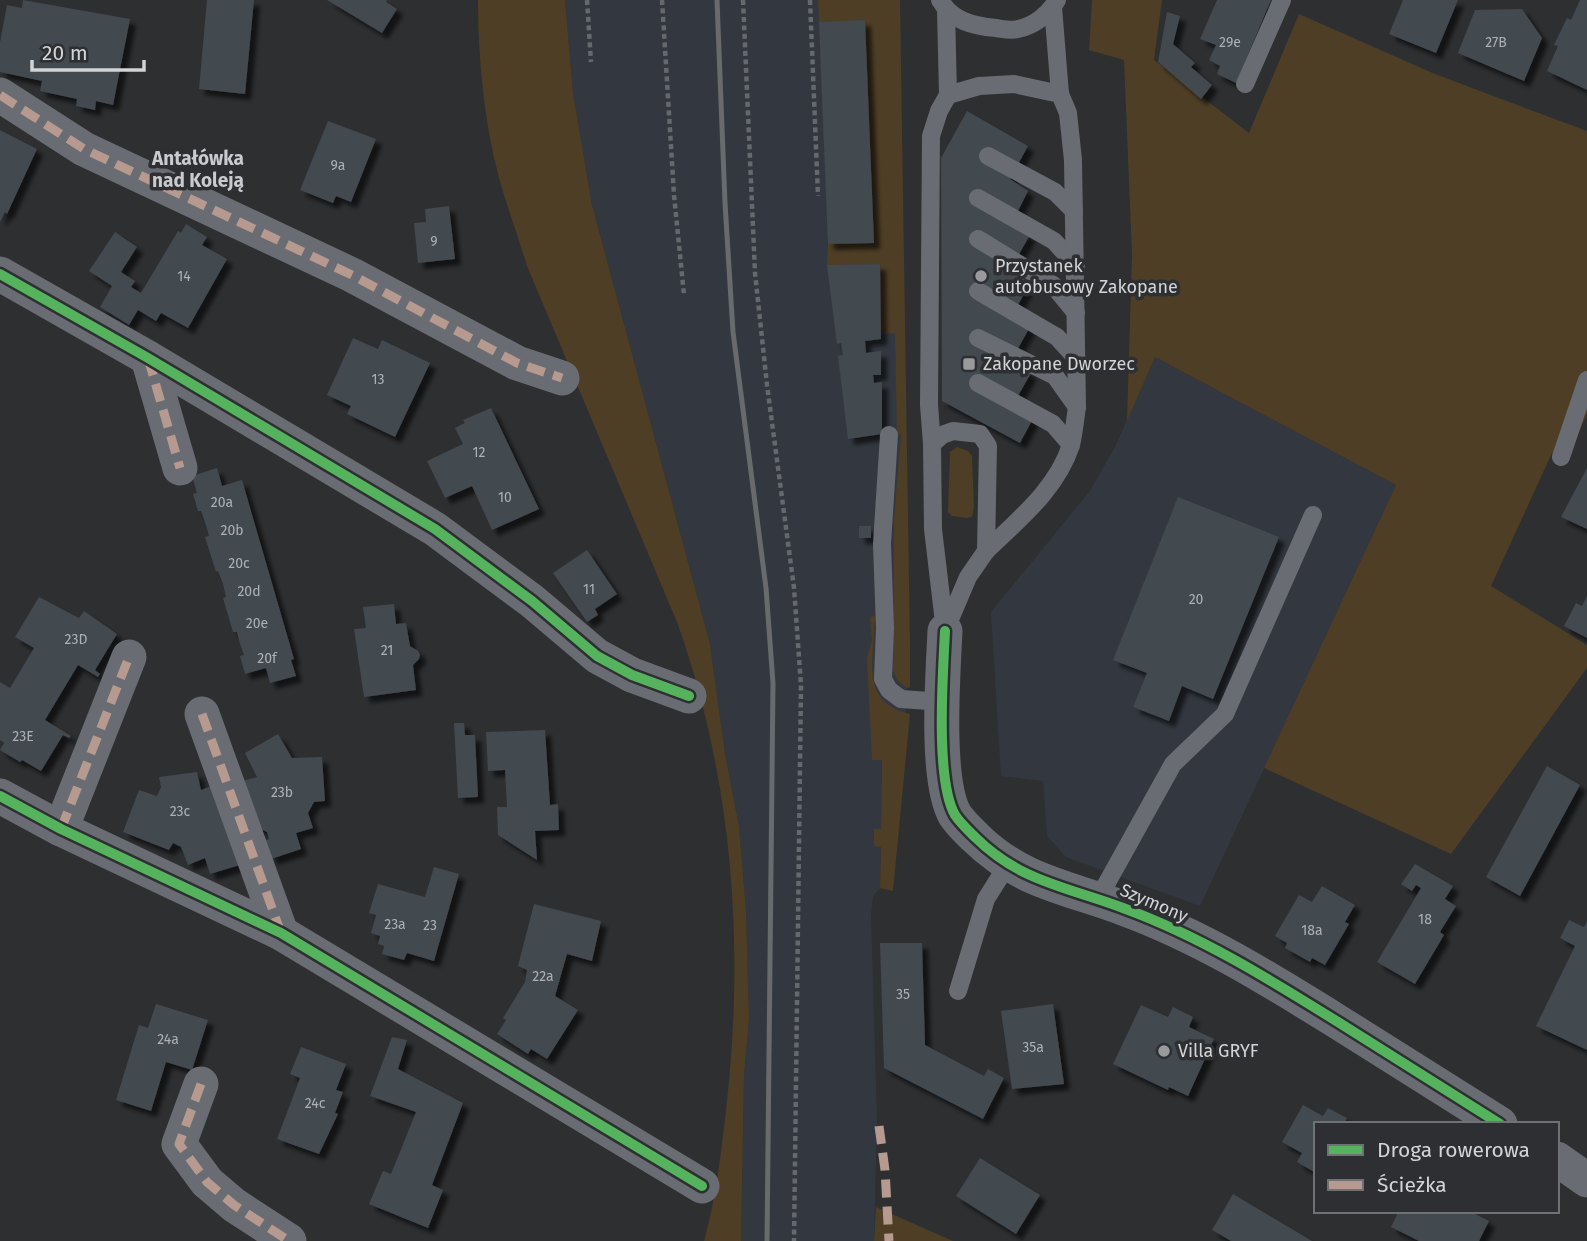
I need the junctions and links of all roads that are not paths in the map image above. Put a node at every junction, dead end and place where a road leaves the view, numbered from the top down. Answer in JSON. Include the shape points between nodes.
{"nodes":[{"id":1,"x":1282,"y":0,"type":"edge"},
{"id":2,"x":1055,"y":4,"type":"edge"},
{"id":3,"x":943,"y":5,"type":"edge"},
{"id":4,"x":1245,"y":84,"type":"dead end"},
{"id":5,"x":1060,"y":94,"type":"junction"},
{"id":6,"x":0,"y":95,"type":"edge"},
{"id":7,"x":948,"y":95,"type":"junction"},
{"id":8,"x":988,"y":156,"type":"dead end"},
{"id":9,"x":978,"y":198,"type":"dead end"},
{"id":10,"x":1074,"y":211,"type":"junction"},
{"id":11,"x":978,"y":239,"type":"dead end"},
{"id":12,"x":1076,"y":265,"type":"junction"},
{"id":13,"x":0,"y":274,"type":"edge"},
{"id":14,"x":978,"y":291,"type":"dead end"},
{"id":15,"x":1076,"y":313,"type":"junction"},
{"id":16,"x":978,"y":338,"type":"dead end"},
{"id":17,"x":148,"y":358,"type":"junction"},
{"id":18,"x":1077,"y":359,"type":"junction"},
{"id":19,"x":562,"y":378,"type":"dead end"},
{"id":20,"x":1587,"y":380,"type":"edge"},
{"id":21,"x":978,"y":383,"type":"dead end"},
{"id":22,"x":1077,"y":407,"type":"junction"},
{"id":23,"x":889,"y":435,"type":"dead end"},
{"id":24,"x":932,"y":444,"type":"junction"},
{"id":25,"x":1071,"y":445,"type":"junction"},
{"id":26,"x":1561,"y":457,"type":"dead end"},
{"id":27,"x":180,"y":468,"type":"dead end"},
{"id":28,"x":1313,"y":514,"type":"dead end"},
{"id":29,"x":986,"y":551,"type":"junction"},
{"id":30,"x":945,"y":631,"type":"junction"},
{"id":31,"x":129,"y":657,"type":"dead end"},
{"id":32,"x":689,"y":696,"type":"dead end"},
{"id":33,"x":943,"y":702,"type":"junction"},
{"id":34,"x":202,"y":714,"type":"dead end"},
{"id":35,"x":0,"y":796,"type":"edge"},
{"id":36,"x":61,"y":829,"type":"junction"},
{"id":37,"x":1009,"y":864,"type":"junction"},
{"id":38,"x":1098,"y":899,"type":"junction"},
{"id":39,"x":281,"y":933,"type":"junction"},
{"id":40,"x":958,"y":991,"type":"dead end"},
{"id":41,"x":201,"y":1084,"type":"dead end"},
{"id":42,"x":1497,"y":1122,"type":"edge"},
{"id":43,"x":1559,"y":1160,"type":"edge"},
{"id":44,"x":1587,"y":1180,"type":"edge"},
{"id":45,"x":702,"y":1186,"type":"dead end"},
{"id":46,"x":289,"y":1241,"type":"edge"}],
"edges":[{"from":1,"to":4,"type":"lane"},
{"from":2,"to":3,"type":"lane","via":[[1036,23],[1017,30],[967,24]]},
{"from":2,"to":5,"type":"lane"},
{"from":3,"to":7,"type":"lane"},
{"from":5,"to":7,"type":"lane","via":[[1014,84],[979,86]]},
{"from":5,"to":10,"type":"lane","via":[[1068,113]]},
{"from":6,"to":19,"type":"street","via":[[85,149],[352,275],[517,363]]},
{"from":7,"to":24,"type":"lane","via":[[931,136]]},
{"from":8,"to":10,"type":"lane","via":[[1055,192]]},
{"from":9,"to":12,"type":"lane","via":[[1054,242]]},
{"from":10,"to":12,"type":"lane"},
{"from":11,"to":15,"type":"lane","via":[[1053,285]]},
{"from":12,"to":15,"type":"lane"},
{"from":13,"to":17,"type":"street"},
{"from":14,"to":18,"type":"lane","via":[[1057,337]]},
{"from":15,"to":18,"type":"lane"},
{"from":16,"to":22,"type":"lane","via":[[1055,376]]},
{"from":17,"to":27,"type":"street"},
{"from":17,"to":32,"type":"street","via":[[435,529],[597,656]]},
{"from":18,"to":22,"type":"lane"},
{"from":20,"to":26,"type":"lane"},
{"from":21,"to":25,"type":"lane","via":[[1053,424]]},
{"from":22,"to":25,"type":"lane"},
{"from":23,"to":33,"type":"lane","via":[[882,544],[883,679],[901,699]]},
{"from":24,"to":29,"type":"lane","via":[[953,431],[980,433],[985,439]]},
{"from":24,"to":30,"type":"lane","via":[[933,529]]},
{"from":25,"to":29,"type":"lane","via":[[1057,477]]},
{"from":28,"to":38,"type":"lane","via":[[1225,714],[1173,764]]},
{"from":29,"to":30,"type":"lane","via":[[968,576]]},
{"from":30,"to":33,"type":"street","name":"Szymony"},
{"from":31,"to":36,"type":"street"},
{"from":33,"to":37,"type":"street","name":"Szymony","via":[[943,768],[949,802],[968,830]]},
{"from":34,"to":39,"type":"street"},
{"from":35,"to":36,"type":"street"},
{"from":36,"to":39,"type":"street"},
{"from":37,"to":38,"type":"street","name":"Szymony","via":[[1026,875]]},
{"from":37,"to":40,"type":"lane","via":[[986,898]]},
{"from":38,"to":42,"type":"street","name":"Szymony","via":[[1169,926],[1264,976]]},
{"from":39,"to":45,"type":"street"},
{"from":41,"to":46,"type":"street","via":[[178,1144],[207,1182]]},
{"from":43,"to":44,"type":"street"}]}
